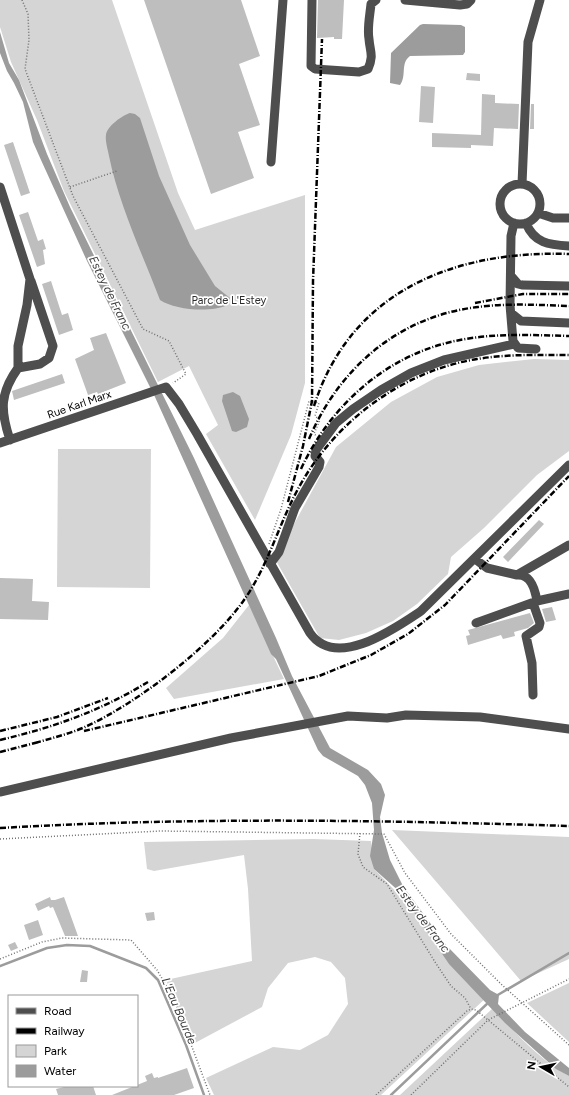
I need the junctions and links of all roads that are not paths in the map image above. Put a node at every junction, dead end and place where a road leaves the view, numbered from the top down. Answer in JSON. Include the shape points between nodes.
{"nodes":[{"id":1,"x":283,"y":0,"type":"edge"},
{"id":2,"x":312,"y":0,"type":"edge"},
{"id":3,"x":376,"y":0,"type":"edge"},
{"id":4,"x":405,"y":0,"type":"edge"},
{"id":5,"x":471,"y":0,"type":"edge"},
{"id":6,"x":540,"y":0,"type":"edge"},
{"id":7,"x":271,"y":162,"type":"dead end"},
{"id":8,"x":522,"y":184,"type":"junction"},
{"id":9,"x":0,"y":186,"type":"edge"},
{"id":10,"x":538,"y":213,"type":"junction"},
{"id":11,"x":569,"y":218,"type":"edge"},
{"id":12,"x":514,"y":223,"type":"junction"},
{"id":13,"x":526,"y":223,"type":"junction"},
{"id":14,"x":569,"y":246,"type":"edge"},
{"id":15,"x":511,"y":276,"type":"junction"},
{"id":16,"x":30,"y":279,"type":"junction"},
{"id":17,"x":569,"y":286,"type":"edge"},
{"id":18,"x":511,"y":313,"type":"junction"},
{"id":19,"x":569,"y":322,"type":"edge"},
{"id":20,"x":514,"y":344,"type":"junction"},
{"id":21,"x":536,"y":349,"type":"dead end"},
{"id":22,"x":18,"y":368,"type":"junction"},
{"id":23,"x":10,"y":440,"type":"junction"},
{"id":24,"x":0,"y":443,"type":"edge"},
{"id":25,"x":569,"y":465,"type":"edge"},
{"id":26,"x":569,"y":545,"type":"edge"},
{"id":27,"x":476,"y":559,"type":"junction"},
{"id":28,"x":270,"y":564,"type":"junction"},
{"id":29,"x":517,"y":575,"type":"junction"},
{"id":30,"x":569,"y":594,"type":"edge"},
{"id":31,"x":535,"y":602,"type":"junction"},
{"id":32,"x":476,"y":622,"type":"dead end"},
{"id":33,"x":533,"y":695,"type":"dead end"},
{"id":34,"x":569,"y":729,"type":"edge"},
{"id":35,"x":0,"y":792,"type":"edge"}],
"edges":[{"from":1,"to":7,"type":"street"},
{"from":2,"to":3,"type":"street","via":[[311,66],[315,69],[359,72],[368,69],[372,62],[369,39],[371,4]]},
{"from":4,"to":5,"type":"street","via":[[460,5]]},
{"from":6,"to":8,"type":"street","via":[[528,42]]},
{"from":8,"to":10,"type":"street","via":[[534,189],[538,194]]},
{"from":8,"to":12,"type":"street","via":[[510,187],[501,197],[501,210],[504,216]]},
{"from":9,"to":16,"type":"street"},
{"from":10,"to":11,"type":"street","via":[[553,218]]},
{"from":10,"to":13,"type":"street"},
{"from":12,"to":13,"type":"street"},
{"from":12,"to":15,"type":"street","via":[[510,236]]},
{"from":13,"to":14,"type":"street","via":[[535,238],[545,243]]},
{"from":15,"to":17,"type":"street","via":[[522,285]]},
{"from":15,"to":18,"type":"street"},
{"from":16,"to":22,"type":"street","via":[[18,346]]},
{"from":16,"to":22,"type":"street","via":[[53,346],[50,358],[40,364]]},
{"from":18,"to":19,"type":"street","via":[[521,321]]},
{"from":18,"to":20,"type":"street"},
{"from":20,"to":21,"type":"street","via":[[518,348]]},
{"from":20,"to":28,"type":"street","via":[[444,360],[411,373],[381,390],[336,423],[315,453],[320,462],[319,467],[295,508],[279,552]]},
{"from":22,"to":23,"type":"street","via":[[8,379],[3,392],[4,423]]},
{"from":23,"to":24,"type":"street","name":"Rue Karl Marx"},
{"from":23,"to":28,"type":"street","name":"Rue Karl Marx","via":[[163,388],[179,404]]},
{"from":25,"to":27,"type":"street"},
{"from":26,"to":29,"type":"street"},
{"from":27,"to":28,"type":"street","via":[[421,611],[396,628],[364,643],[336,648],[323,646],[316,641]]},
{"from":27,"to":29,"type":"street","via":[[487,568]]},
{"from":29,"to":31,"type":"street","via":[[523,574],[527,577],[535,591]]},
{"from":30,"to":31,"type":"street"},
{"from":31,"to":32,"type":"street"},
{"from":31,"to":33,"type":"street","via":[[540,624],[526,636],[532,663]]},
{"from":34,"to":35,"type":"street","via":[[480,716],[348,716],[231,738]]}]}
